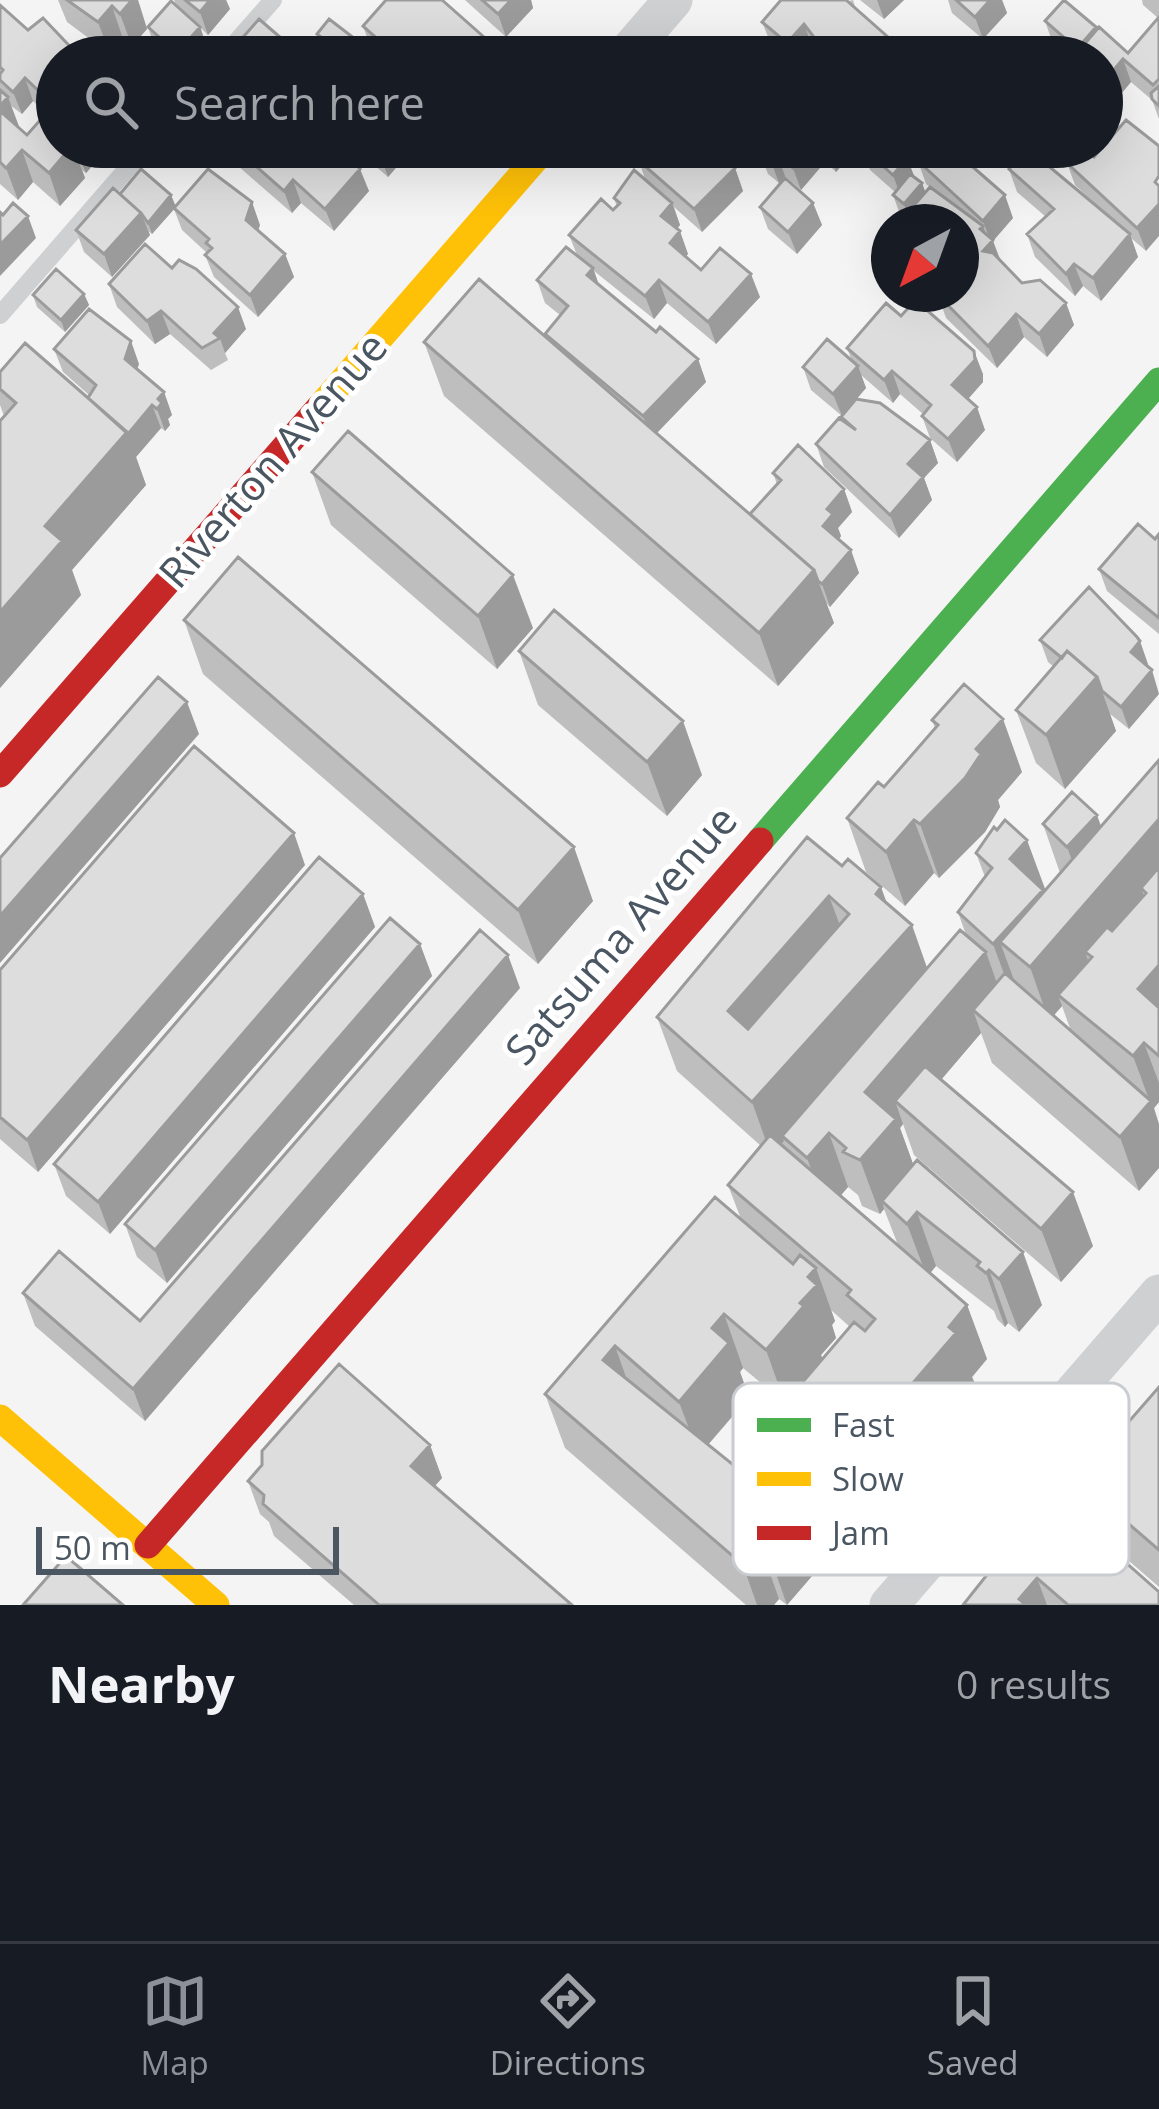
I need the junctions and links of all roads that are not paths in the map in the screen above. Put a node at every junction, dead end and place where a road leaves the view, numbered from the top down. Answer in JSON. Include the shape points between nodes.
{"nodes":[{"id":1,"x":273,"y":0,"type":"edge"},
{"id":2,"x":673,"y":0,"type":"edge"},
{"id":3,"x":242,"y":36,"type":"edge"},
{"id":4,"x":642,"y":36,"type":"edge"},
{"id":5,"x":128,"y":168,"type":"edge"},
{"id":6,"x":528,"y":168,"type":"edge"},
{"id":7,"x":0,"y":315,"type":"edge"},
{"id":8,"x":1159,"y":381,"type":"edge"},
{"id":9,"x":0,"y":773,"type":"edge"},
{"id":10,"x":1159,"y":1294,"type":"edge"},
{"id":11,"x":1082,"y":1383,"type":"edge"},
{"id":12,"x":0,"y":1418,"type":"edge"},
{"id":13,"x":148,"y":1545,"type":"junction"},
{"id":14,"x":915,"y":1575,"type":"edge"},
{"id":15,"x":217,"y":1605,"type":"edge"},
{"id":16,"x":889,"y":1605,"type":"edge"}],
"edges":[{"from":1,"to":3,"type":"lane"},
{"from":2,"to":4,"type":"street"},
{"from":5,"to":7,"type":"lane"},
{"from":6,"to":9,"type":"street","name":"Riverton Avenue"},
{"from":8,"to":13,"type":"street","name":"Satsuma Avenue"},
{"from":10,"to":11,"type":"street"},
{"from":12,"to":13,"type":"street"},
{"from":13,"to":15,"type":"street"},
{"from":14,"to":16,"type":"street"}]}
